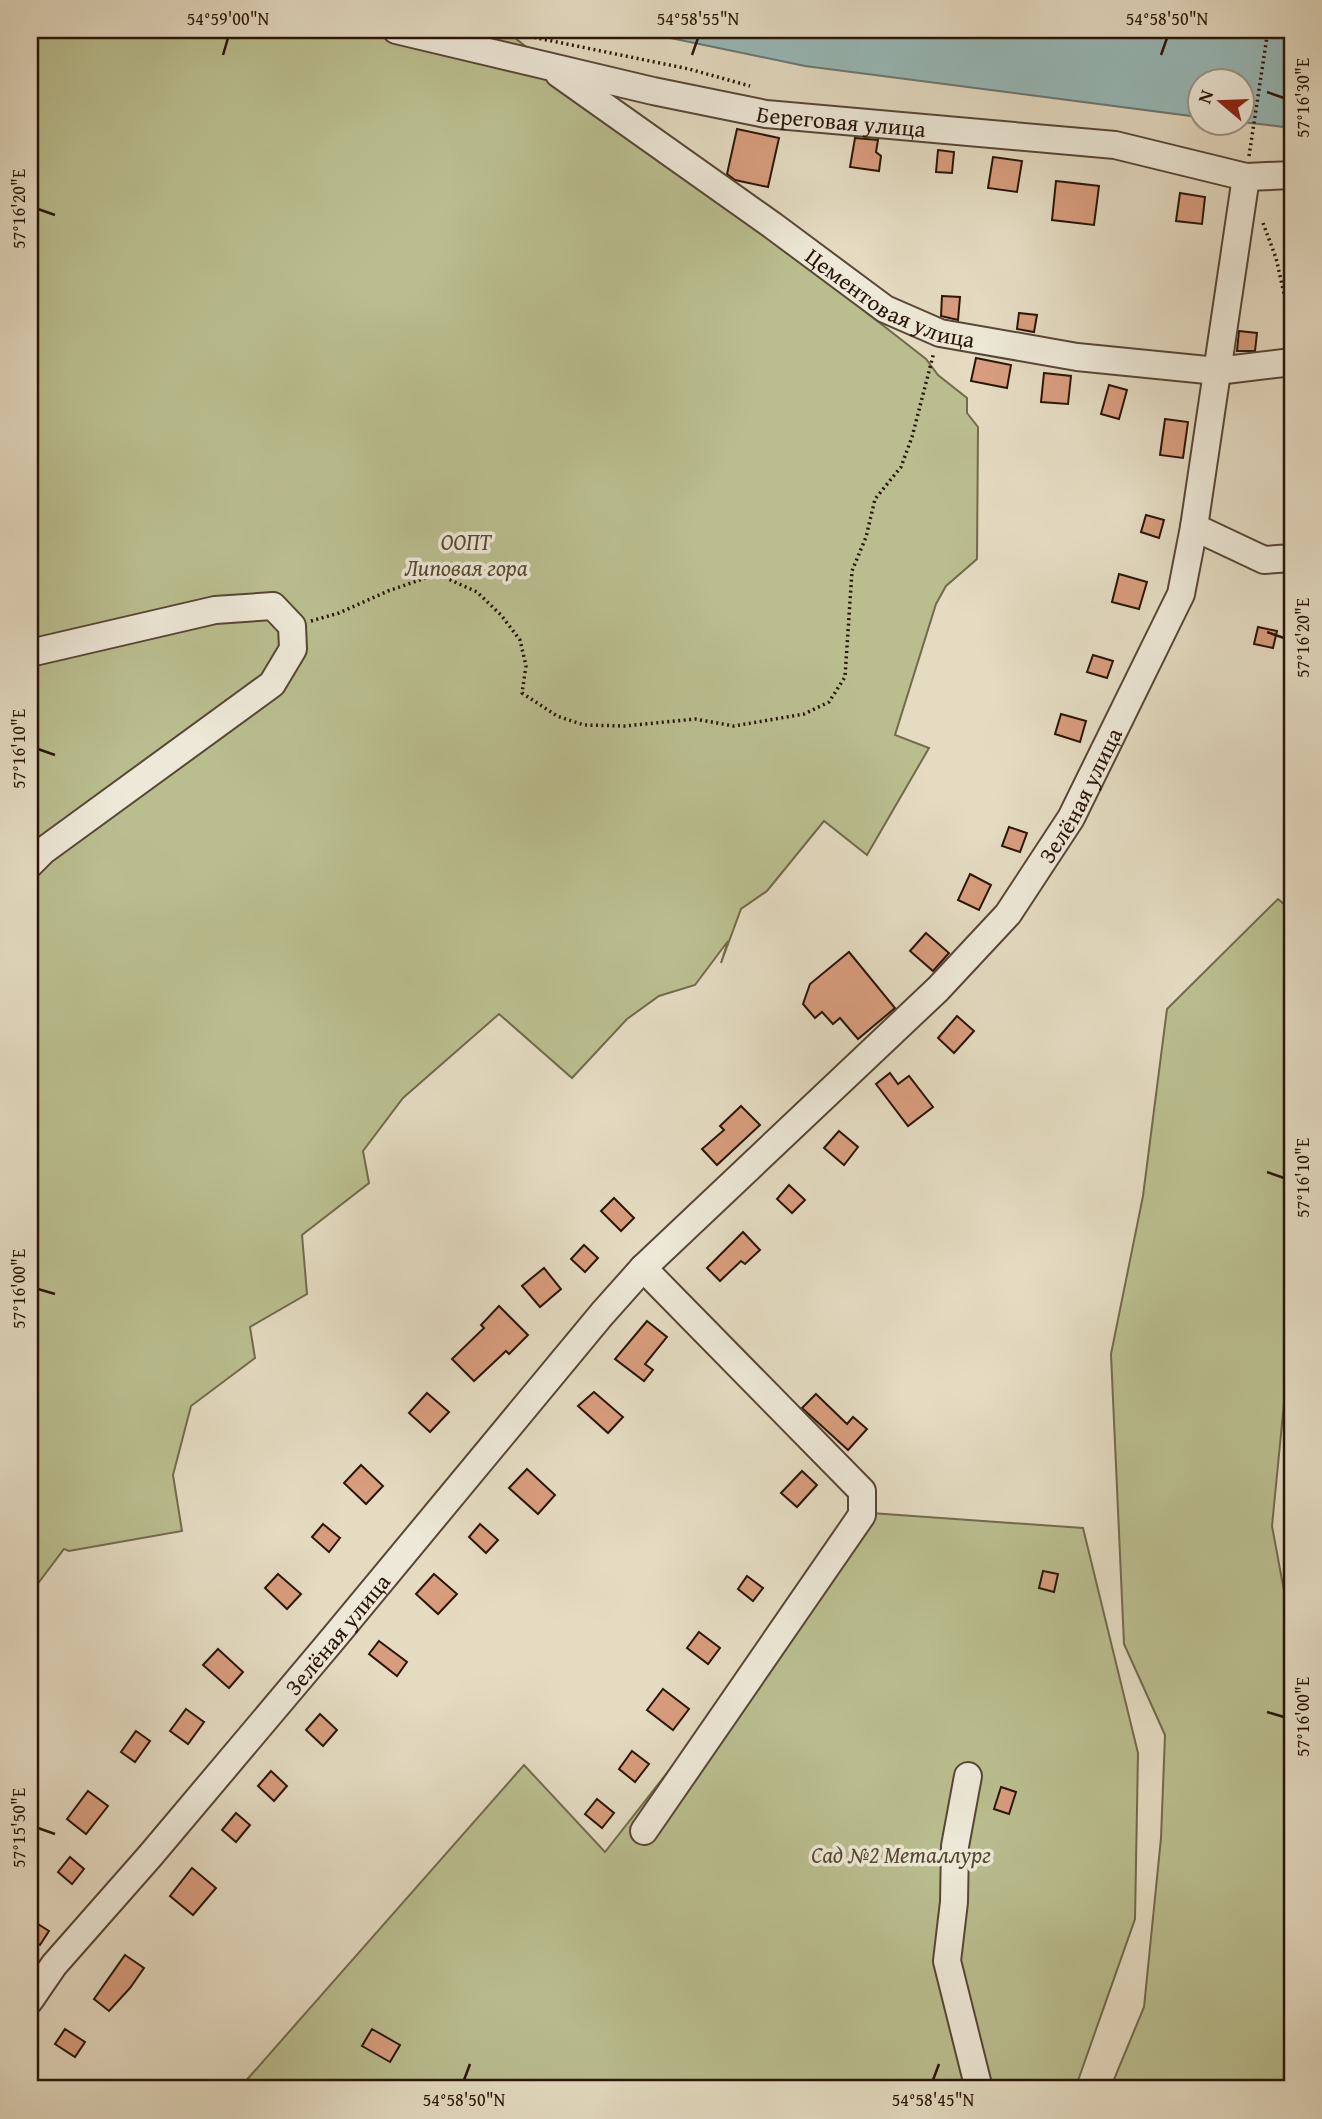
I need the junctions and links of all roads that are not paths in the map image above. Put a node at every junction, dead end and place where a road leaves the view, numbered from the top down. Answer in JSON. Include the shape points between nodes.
{"nodes":[{"id":1,"x":396,"y":30,"type":"edge"},
{"id":2,"x":548,"y":65,"type":"junction"},
{"id":3,"x":1292,"y":175,"type":"edge"},
{"id":4,"x":1246,"y":177,"type":"junction"},
{"id":5,"x":1292,"y":362,"type":"edge"},
{"id":6,"x":1217,"y":371,"type":"junction"},
{"id":7,"x":1194,"y":527,"type":"junction"},
{"id":8,"x":1292,"y":558,"type":"edge"},
{"id":9,"x":30,"y":653,"type":"edge"},
{"id":10,"x":30,"y":864,"type":"edge"},
{"id":11,"x":643,"y":1268,"type":"junction"},
{"id":12,"x":968,"y":1776,"type":"dead end"},
{"id":13,"x":644,"y":1831,"type":"dead end"},
{"id":14,"x":30,"y":2000,"type":"edge"},
{"id":15,"x":979,"y":2089,"type":"edge"}],
"edges":[{"from":1,"to":2,"type":"street","name":"Береговая улица"},
{"from":2,"to":4,"type":"street","name":"Береговая улица","via":[[766,114],[1115,145]]},
{"from":2,"to":6,"type":"street","name":"Цементовая улица","via":[[885,310],[940,333],[1077,358]]},
{"from":3,"to":4,"type":"street","name":"Береговая улица"},
{"from":4,"to":6,"type":"street","name":"Зелёная улица"},
{"from":5,"to":6,"type":"street","name":"Цементовая улица"},
{"from":6,"to":7,"type":"street","name":"Зелёная улица"},
{"from":7,"to":8,"type":"street","via":[[1264,560]]},
{"from":7,"to":11,"type":"street","name":"Зелёная улица","via":[[1181,594],[1071,818],[1008,914],[937,989]]},
{"from":9,"to":10,"type":"street","via":[[215,610],[273,606],[292,626],[293,649],[272,684]]},
{"from":11,"to":13,"type":"street","via":[[862,1491],[862,1515]]},
{"from":11,"to":14,"type":"street","name":"Зелёная улица","via":[[54,1965]]},
{"from":12,"to":15,"type":"street","via":[[955,1846],[947,1961]]}]}
